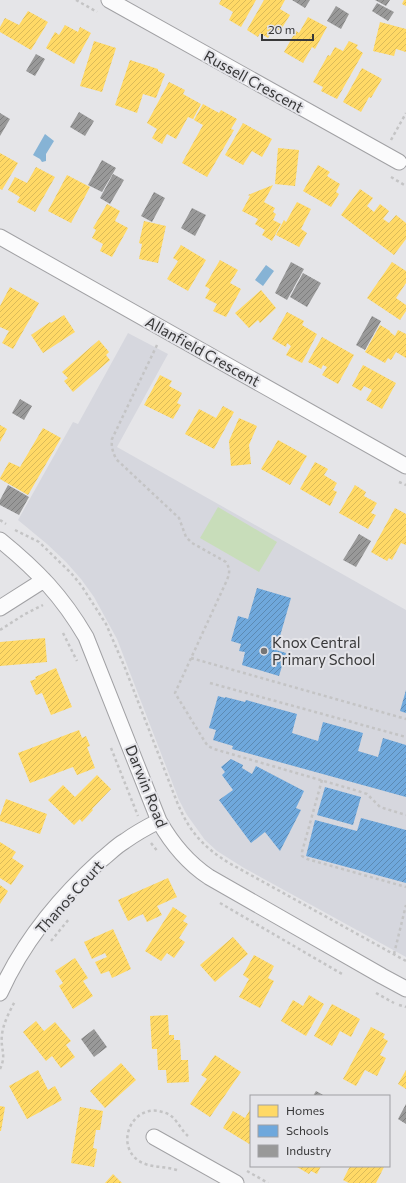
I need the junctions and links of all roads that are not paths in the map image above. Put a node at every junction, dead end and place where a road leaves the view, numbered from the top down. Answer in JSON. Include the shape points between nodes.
{"nodes":[{"id":1,"x":109,"y":0,"type":"edge"},
{"id":2,"x":404,"y":159,"type":"edge"},
{"id":3,"x":0,"y":237,"type":"edge"},
{"id":4,"x":406,"y":466,"type":"edge"},
{"id":5,"x":0,"y":540,"type":"edge"},
{"id":6,"x":44,"y":580,"type":"junction"},
{"id":7,"x":0,"y":608,"type":"edge"},
{"id":8,"x":159,"y":821,"type":"junction"},
{"id":9,"x":406,"y":989,"type":"edge"},
{"id":10,"x":0,"y":993,"type":"edge"},
{"id":11,"x":154,"y":1137,"type":"dead end"},
{"id":12,"x":236,"y":1183,"type":"edge"}],
"edges":[{"from":1,"to":2,"type":"street","name":"Russell Crescent"},
{"from":3,"to":4,"type":"street","name":"Allanfield Crescent"},
{"from":5,"to":6,"type":"street","name":"Darwin Road"},
{"from":6,"to":7,"type":"street"},
{"from":6,"to":8,"type":"street","name":"Darwin Road","via":[[69,610],[86,637]]},
{"from":8,"to":9,"type":"street","name":"Darwin Road","via":[[184,857],[209,878]]},
{"from":8,"to":10,"type":"street","name":"Thanos Court","via":[[123,842],[55,907],[18,959]]},
{"from":11,"to":12,"type":"street"}]}
